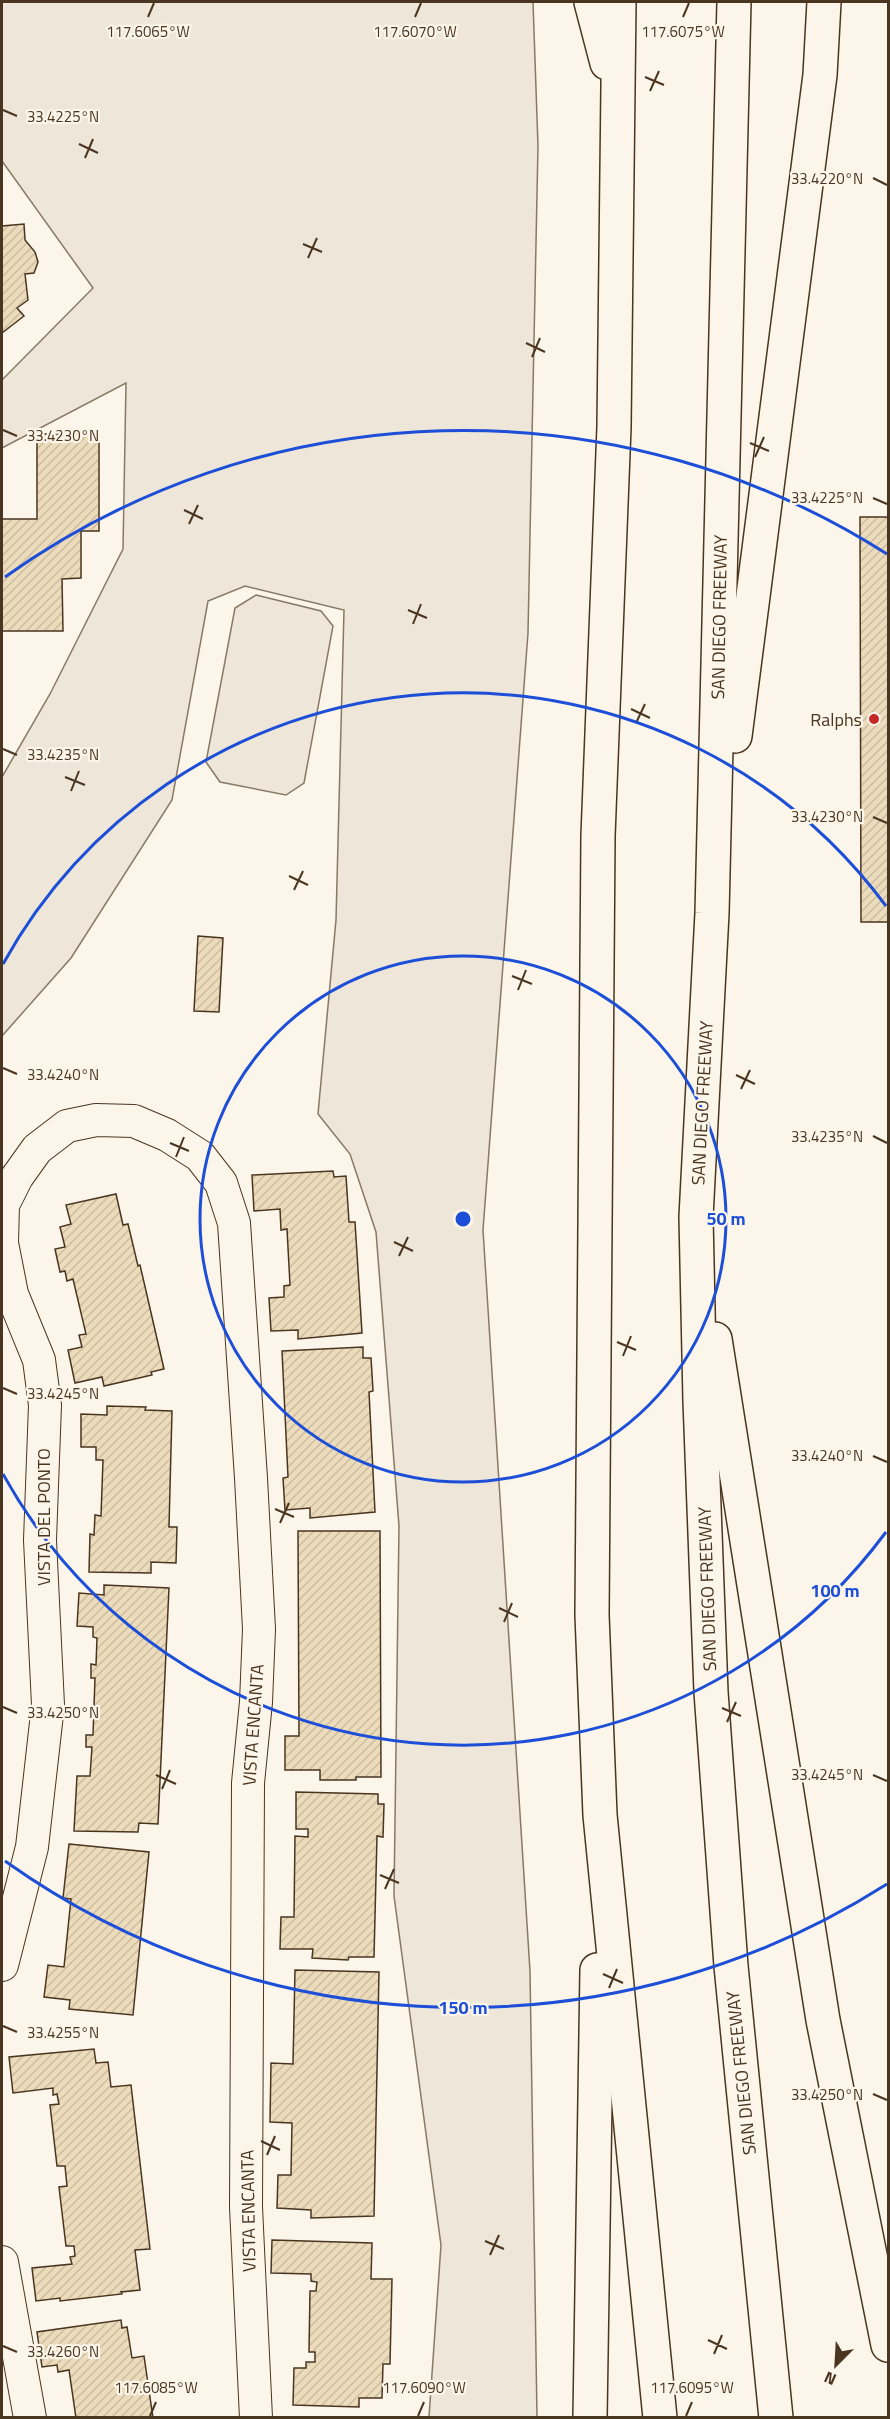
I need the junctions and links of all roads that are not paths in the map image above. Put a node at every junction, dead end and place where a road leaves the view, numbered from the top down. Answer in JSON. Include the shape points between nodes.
{"nodes":[{"id":1,"x":591,"y":2,"type":"edge"},
{"id":2,"x":619,"y":2,"type":"edge"},
{"id":3,"x":734,"y":2,"type":"edge"},
{"id":4,"x":824,"y":2,"type":"edge"},
{"id":5,"x":619,"y":108,"type":"junction"},
{"id":6,"x":712,"y":913,"type":"junction"},
{"id":7,"x":96,"y":1120,"type":"joint"},
{"id":8,"x":696,"y":1217,"type":"junction"},
{"id":9,"x":600,"y":1815,"type":"junction"},
{"id":10,"x":2,"y":1965,"type":"edge"},
{"id":11,"x":2,"y":2262,"type":"edge"},
{"id":12,"x":888,"y":2345,"type":"edge"},
{"id":13,"x":30,"y":2418,"type":"edge"},
{"id":14,"x":256,"y":2418,"type":"edge"},
{"id":15,"x":590,"y":2418,"type":"edge"},
{"id":16,"x":660,"y":2418,"type":"edge"},
{"id":17,"x":776,"y":2418,"type":"edge"}],
"edges":[{"from":1,"to":5,"type":"highway"},
{"from":2,"to":5,"type":"highway"},
{"from":3,"to":6,"type":"highway","name":"SAN DIEGO FREEWAY"},
{"from":4,"to":6,"type":"highway","via":[[820,75]]},
{"from":5,"to":9,"type":"highway","via":[[614,427],[598,836],[592,1615]]},
{"from":6,"to":8,"type":"highway","name":"SAN DIEGO FREEWAY"},
{"from":7,"to":10,"type":"street","name":"VISTA DEL PONTO","via":[[67,1126],[37,1149],[3,1205],[2,1243],[12,1294],[39,1360],[45,1405],[40,1540],[48,1704],[32,1847]]},
{"from":7,"to":14,"type":"street","name":"VISTA ENCANTA","via":[[134,1121],[167,1135],[200,1156],[221,1183],[234,1223],[259,1629],[248,1783],[246,2196]]},
{"from":8,"to":12,"type":"highway","via":[[823,2020]]},
{"from":8,"to":17,"type":"highway","name":"SAN DIEGO FREEWAY","via":[[711,1692],[731,1966]]},
{"from":9,"to":15,"type":"highway"},
{"from":9,"to":16,"type":"highway"},
{"from":11,"to":13,"type":"street"}]}
